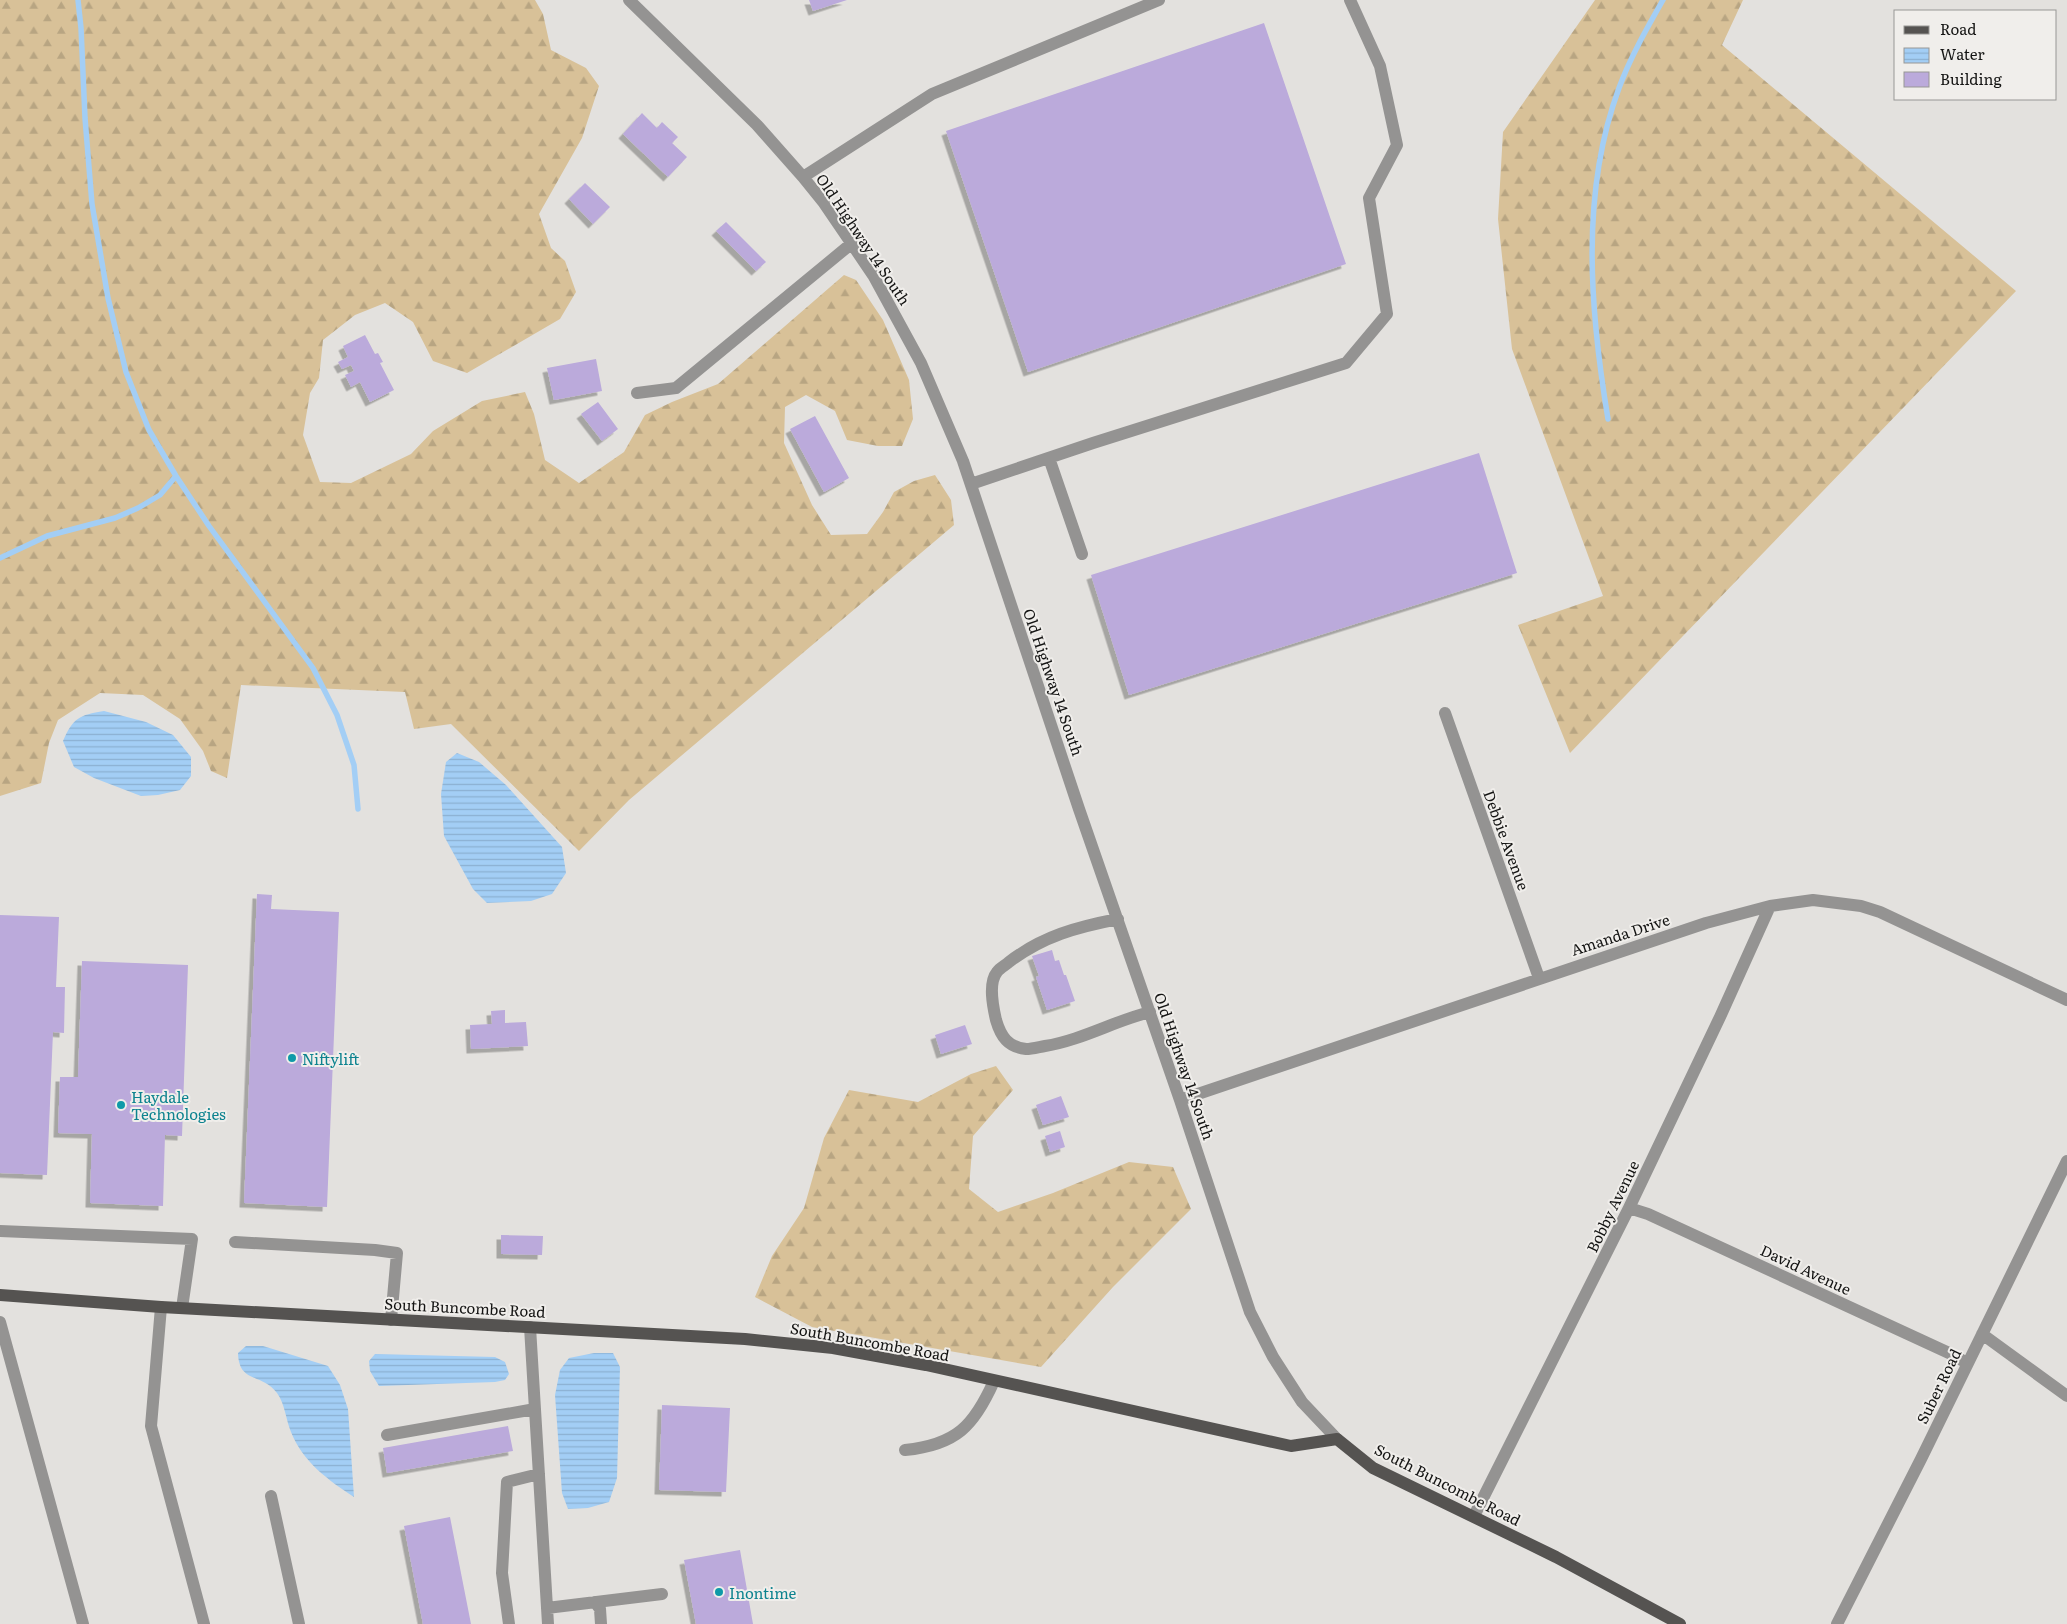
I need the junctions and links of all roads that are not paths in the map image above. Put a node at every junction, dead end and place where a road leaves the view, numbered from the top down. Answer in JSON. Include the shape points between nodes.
{"nodes":[{"id":1,"x":629,"y":0,"type":"edge"},
{"id":2,"x":1159,"y":0,"type":"edge"},
{"id":3,"x":1350,"y":0,"type":"edge"},
{"id":4,"x":803,"y":177,"type":"junction"},
{"id":5,"x":851,"y":244,"type":"junction"},
{"id":6,"x":637,"y":393,"type":"dead end"},
{"id":7,"x":1049,"y":458,"type":"junction"},
{"id":8,"x":971,"y":484,"type":"junction"},
{"id":9,"x":1082,"y":554,"type":"dead end"},
{"id":10,"x":1445,"y":713,"type":"dead end"},
{"id":11,"x":1770,"y":906,"type":"junction"},
{"id":12,"x":1118,"y":919,"type":"junction"},
{"id":13,"x":1539,"y":978,"type":"junction"},
{"id":14,"x":2067,"y":1000,"type":"edge"},
{"id":15,"x":1150,"y":1012,"type":"junction"},
{"id":16,"x":1180,"y":1100,"type":"junction"},
{"id":17,"x":2067,"y":1161,"type":"edge"},
{"id":18,"x":1629,"y":1208,"type":"junction"},
{"id":19,"x":0,"y":1230,"type":"edge"},
{"id":20,"x":235,"y":1242,"type":"dead end"},
{"id":21,"x":0,"y":1295,"type":"edge"},
{"id":22,"x":161,"y":1307,"type":"junction"},
{"id":23,"x":182,"y":1308,"type":"junction"},
{"id":24,"x":391,"y":1320,"type":"junction"},
{"id":25,"x":0,"y":1322,"type":"edge"},
{"id":26,"x":530,"y":1327,"type":"junction"},
{"id":27,"x":1982,"y":1334,"type":"junction"},
{"id":28,"x":1967,"y":1363,"type":"junction"},
{"id":29,"x":994,"y":1380,"type":"junction"},
{"id":30,"x":2067,"y":1396,"type":"edge"},
{"id":31,"x":535,"y":1408,"type":"junction"},
{"id":32,"x":387,"y":1435,"type":"dead end"},
{"id":33,"x":1337,"y":1439,"type":"junction"},
{"id":34,"x":905,"y":1450,"type":"dead end"},
{"id":35,"x":539,"y":1474,"type":"junction"},
{"id":36,"x":272,"y":1496,"type":"dead end"},
{"id":37,"x":1474,"y":1516,"type":"junction"},
{"id":38,"x":662,"y":1594,"type":"dead end"},
{"id":39,"x":595,"y":1602,"type":"junction"},
{"id":40,"x":547,"y":1608,"type":"junction"},
{"id":41,"x":82,"y":1624,"type":"edge"},
{"id":42,"x":204,"y":1624,"type":"edge"},
{"id":43,"x":299,"y":1624,"type":"edge"},
{"id":44,"x":509,"y":1624,"type":"edge"},
{"id":45,"x":548,"y":1624,"type":"edge"},
{"id":46,"x":600,"y":1624,"type":"edge"},
{"id":47,"x":1680,"y":1624,"type":"edge"},
{"id":48,"x":1837,"y":1624,"type":"edge"}],
"edges":[{"from":1,"to":4,"type":"street","name":"Old Highway 14 South","via":[[756,125]]},
{"from":2,"to":4,"type":"street","via":[[932,94]]},
{"from":3,"to":7,"type":"street","via":[[1380,66],[1397,146],[1369,198],[1387,314],[1346,363]]},
{"from":4,"to":5,"type":"street","name":"Old Highway 14 South"},
{"from":5,"to":6,"type":"street","via":[[676,388]]},
{"from":5,"to":8,"type":"street","name":"Old Highway 14 South","via":[[896,315],[921,363]]},
{"from":7,"to":8,"type":"street"},
{"from":7,"to":9,"type":"street"},
{"from":8,"to":12,"type":"street","name":"Old Highway 14 South"},
{"from":10,"to":13,"type":"street","name":"Debbie Avenue"},
{"from":11,"to":13,"type":"street","name":"Amanda Drive","via":[[1706,923]]},
{"from":11,"to":14,"type":"street","name":"Amanda Drive","via":[[1812,900],[1845,902],[1880,912]]},
{"from":11,"to":18,"type":"street","name":"Bobby Avenue"},
{"from":12,"to":15,"type":"street","name":"Old Highway 14 South"},
{"from":12,"to":15,"type":"street","via":[[1038,942],[996,973],[992,989],[1000,1034],[1008,1044],[1027,1049],[1060,1043]]},
{"from":13,"to":16,"type":"street","name":"Amanda Drive"},
{"from":15,"to":16,"type":"street","name":"Old Highway 14 South"},
{"from":16,"to":33,"type":"street","name":"Old Highway 14 South","via":[[1250,1312],[1273,1357],[1302,1402]]},
{"from":17,"to":27,"type":"street","name":"Suber Road"},
{"from":18,"to":28,"type":"street","name":"David Avenue","via":[[1666,1222]]},
{"from":18,"to":37,"type":"street","name":"Bobby Avenue"},
{"from":19,"to":23,"type":"street","via":[[192,1239]]},
{"from":20,"to":24,"type":"street","via":[[397,1253]]},
{"from":21,"to":22,"type":"main road","name":"South Buncombe Road"},
{"from":22,"to":23,"type":"main road","name":"South Buncombe Road"},
{"from":22,"to":42,"type":"street","via":[[151,1426]]},
{"from":23,"to":24,"type":"main road","name":"South Buncombe Road"},
{"from":24,"to":26,"type":"main road","name":"South Buncombe Road"},
{"from":25,"to":41,"type":"street"},
{"from":26,"to":29,"type":"main road","name":"South Buncombe Road","via":[[746,1339],[823,1347]]},
{"from":26,"to":31,"type":"street"},
{"from":27,"to":28,"type":"street","name":"Suber Road"},
{"from":27,"to":30,"type":"street"},
{"from":28,"to":48,"type":"street","name":"Suber Road"},
{"from":29,"to":33,"type":"main road","name":"South Buncombe Road","via":[[1291,1446]]},
{"from":29,"to":34,"type":"street","via":[[984,1404],[968,1425],[949,1440],[926,1448]]},
{"from":31,"to":32,"type":"street"},
{"from":31,"to":35,"type":"street"},
{"from":33,"to":37,"type":"main road","name":"South Buncombe Road","via":[[1373,1468]]},
{"from":35,"to":40,"type":"street"},
{"from":35,"to":44,"type":"street","via":[[507,1482],[502,1573]]},
{"from":36,"to":43,"type":"street"},
{"from":37,"to":47,"type":"main road","name":"South Buncombe Road"},
{"from":38,"to":39,"type":"street"},
{"from":39,"to":40,"type":"street"},
{"from":39,"to":46,"type":"street","via":[[600,1609]]},
{"from":40,"to":45,"type":"street"}]}
